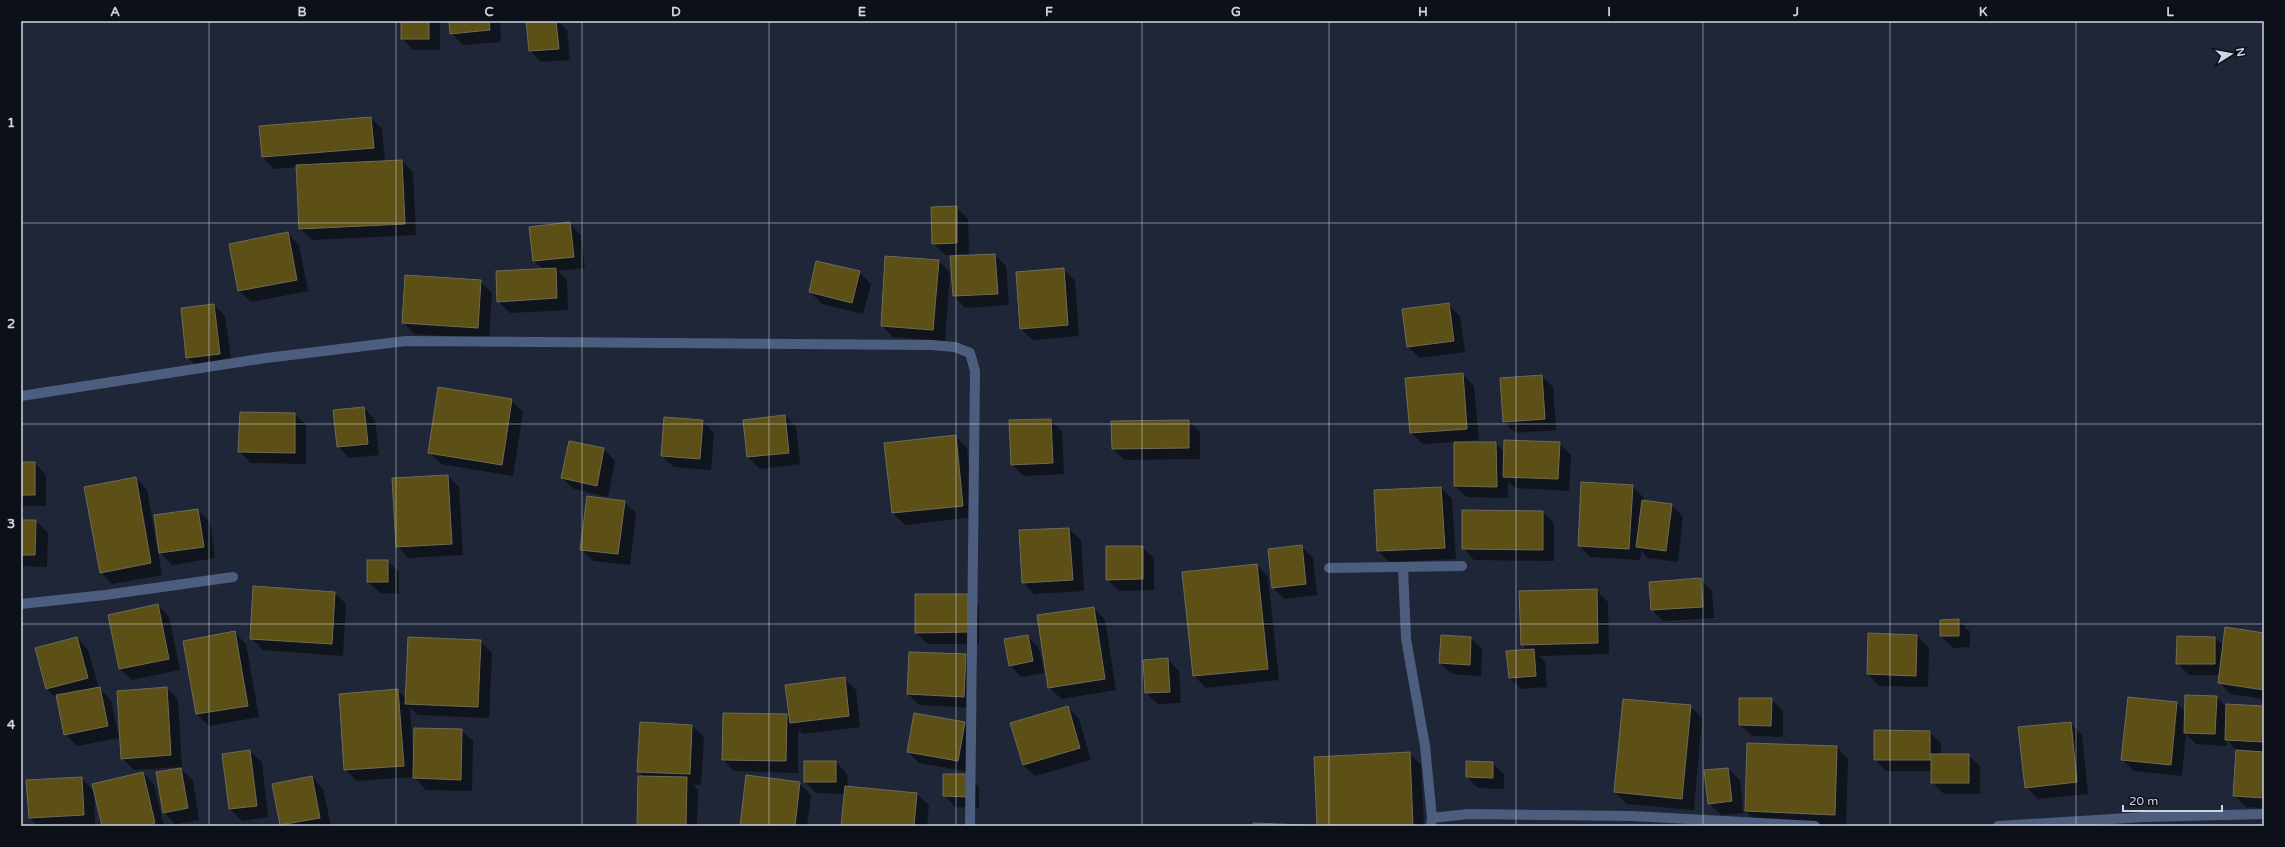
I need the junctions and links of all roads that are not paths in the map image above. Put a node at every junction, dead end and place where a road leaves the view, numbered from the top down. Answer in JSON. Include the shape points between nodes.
{"nodes":[{"id":1,"x":21,"y":396,"type":"edge"},
{"id":2,"x":1462,"y":566,"type":"dead end"},
{"id":3,"x":1403,"y":567,"type":"junction"},
{"id":4,"x":1329,"y":568,"type":"dead end"},
{"id":5,"x":234,"y":577,"type":"dead end"},
{"id":6,"x":21,"y":604,"type":"edge"},
{"id":7,"x":2264,"y":814,"type":"edge"},
{"id":8,"x":1432,"y":822,"type":"edge"},
{"id":9,"x":970,"y":826,"type":"edge"},
{"id":10,"x":1815,"y":826,"type":"edge"},
{"id":11,"x":1998,"y":826,"type":"edge"}],
"edges":[{"from":1,"to":9,"type":"street","via":[[266,358],[406,341],[931,345],[955,347],[970,353],[975,371]]},
{"from":2,"to":3,"type":"street"},
{"from":3,"to":4,"type":"street"},
{"from":3,"to":8,"type":"street","via":[[1406,639],[1425,746]]},
{"from":5,"to":6,"type":"street"},
{"from":7,"to":11,"type":"street","via":[[2144,817]]},
{"from":8,"to":10,"type":"street","via":[[1468,814],[1632,816]]}]}
